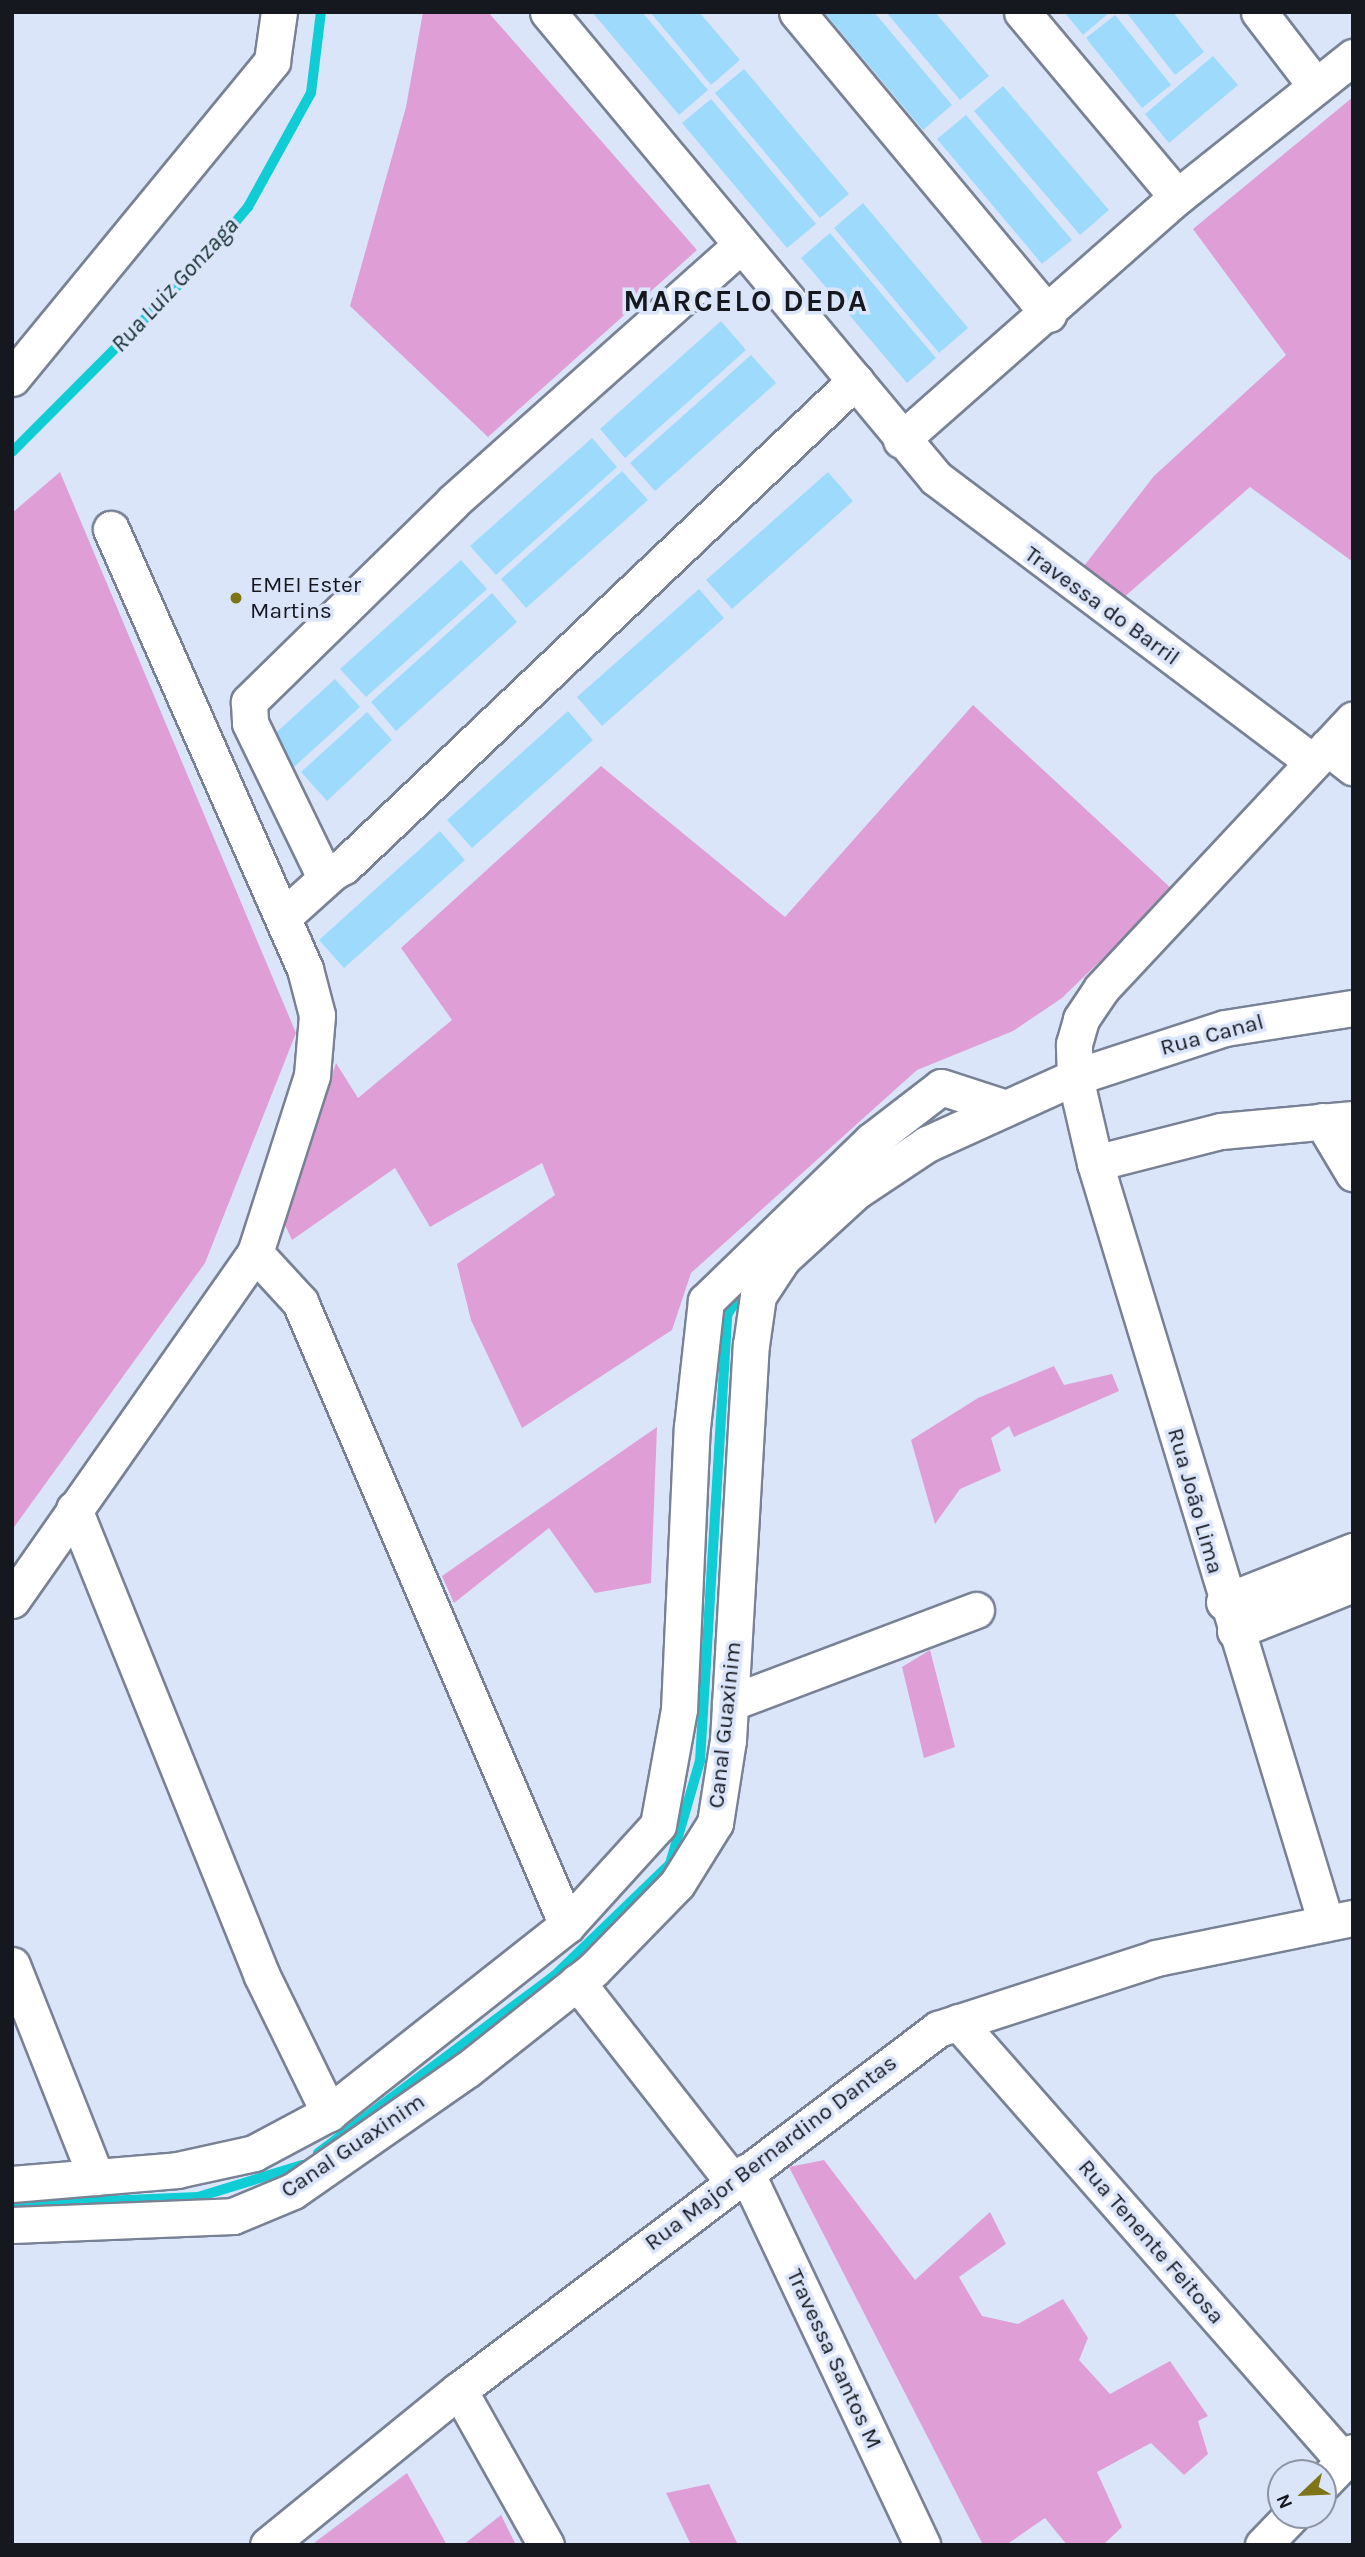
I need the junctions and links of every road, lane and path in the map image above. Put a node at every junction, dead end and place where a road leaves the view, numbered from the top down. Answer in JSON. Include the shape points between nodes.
{"nodes":[{"id":1,"x":279,"y":12,"type":"edge"},
{"id":2,"x":548,"y":12,"type":"edge"},
{"id":3,"x":797,"y":12,"type":"edge"},
{"id":4,"x":1022,"y":12,"type":"edge"},
{"id":5,"x":1259,"y":12,"type":"edge"},
{"id":6,"x":1353,"y":57,"type":"edge"},
{"id":7,"x":1315,"y":85,"type":"junction"},
{"id":8,"x":1177,"y":197,"type":"junction"},
{"id":9,"x":741,"y":245,"type":"junction"},
{"id":10,"x":1049,"y":314,"type":"junction"},
{"id":11,"x":12,"y":378,"type":"edge"},
{"id":12,"x":855,"y":381,"type":"junction"},
{"id":13,"x":901,"y":440,"type":"junction"},
{"id":14,"x":111,"y":528,"type":"dead end"},
{"id":15,"x":249,"y":702,"type":"junction"},
{"id":16,"x":1353,"y":720,"type":"edge"},
{"id":17,"x":202,"y":732,"type":"junction"},
{"id":18,"x":1331,"y":758,"type":"edge"},
{"id":19,"x":333,"y":872,"type":"junction"},
{"id":20,"x":283,"y":917,"type":"junction"},
{"id":21,"x":1353,"y":1008,"type":"edge"},
{"id":22,"x":1075,"y":1077,"type":"junction"},
{"id":23,"x":1006,"y":1108,"type":"junction"},
{"id":24,"x":1337,"y":1120,"type":"edge"},
{"id":25,"x":1095,"y":1164,"type":"junction"},
{"id":26,"x":1353,"y":1173,"type":"edge"},
{"id":27,"x":255,"y":1253,"type":"junction"},
{"id":28,"x":74,"y":1509,"type":"junction"},
{"id":29,"x":1353,"y":1551,"type":"edge"},
{"id":30,"x":1353,"y":1584,"type":"edge"},
{"id":31,"x":12,"y":1600,"type":"edge"},
{"id":32,"x":976,"y":1610,"type":"dead end"},
{"id":33,"x":1229,"y":1616,"type":"junction"},
{"id":34,"x":730,"y":1703,"type":"junction"},
{"id":35,"x":1339,"y":1920,"type":"edge"},
{"id":36,"x":567,"y":1925,"type":"junction"},
{"id":37,"x":12,"y":1965,"type":"edge"},
{"id":38,"x":576,"y":1982,"type":"junction"},
{"id":39,"x":958,"y":2022,"type":"junction"},
{"id":40,"x":329,"y":2113,"type":"junction"},
{"id":41,"x":96,"y":2177,"type":"junction"},
{"id":42,"x":740,"y":2177,"type":"junction"},
{"id":43,"x":12,"y":2184,"type":"edge"},
{"id":44,"x":12,"y":2225,"type":"edge"},
{"id":45,"x":459,"y":2390,"type":"junction"},
{"id":46,"x":1340,"y":2465,"type":"edge"},
{"id":47,"x":1278,"y":2529,"type":"edge"},
{"id":48,"x":268,"y":2545,"type":"edge"},
{"id":49,"x":546,"y":2545,"type":"edge"},
{"id":50,"x":922,"y":2545,"type":"edge"},
{"id":51,"x":1263,"y":2545,"type":"edge"}],
"edges":[{"from":1,"to":11,"type":"street","via":[[272,61]]},
{"from":2,"to":9,"type":"street","name":"Travessa do Barril"},
{"from":3,"to":10,"type":"street"},
{"from":4,"to":8,"type":"street"},
{"from":5,"to":7,"type":"street"},
{"from":6,"to":7,"type":"street"},
{"from":7,"to":8,"type":"street"},
{"from":8,"to":10,"type":"street"},
{"from":9,"to":12,"type":"street","name":"Travessa do Barril"},
{"from":9,"to":15,"type":"street","via":[[453,502]]},
{"from":10,"to":13,"type":"street"},
{"from":12,"to":13,"type":"street","name":"Travessa do Barril"},
{"from":12,"to":19,"type":"street"},
{"from":13,"to":18,"type":"street","name":"Travessa do Barril","via":[[967,506]]},
{"from":14,"to":17,"type":"street"},
{"from":15,"to":17,"type":"street"},
{"from":15,"to":19,"type":"street","via":[[250,723],[311,856]]},
{"from":16,"to":18,"type":"street","name":"Rua João Lima"},
{"from":17,"to":20,"type":"street"},
{"from":18,"to":22,"type":"street","name":"Rua João Lima","via":[[1101,989],[1081,1018]]},
{"from":19,"to":20,"type":"street"},
{"from":20,"to":27,"type":"street","via":[[317,1015],[312,1075]]},
{"from":21,"to":22,"type":"street","name":"Rua Canal","via":[[1225,1028]]},
{"from":22,"to":23,"type":"street","name":"Canal Guaxinim"},
{"from":22,"to":25,"type":"street","name":"Rua João Lima"},
{"from":23,"to":34,"type":"street","name":"Canal Guaxinim","via":[[927,1144],[855,1192],[783,1258],[758,1296]]},
{"from":23,"to":36,"type":"street","via":[[941,1087],[871,1141],[706,1301],[692,1427],[678,1709],[657,1825]]},
{"from":24,"to":25,"type":"street","via":[[1221,1131]]},
{"from":24,"to":26,"type":"street"},
{"from":25,"to":33,"type":"street","name":"Rua João Lima"},
{"from":27,"to":28,"type":"street"},
{"from":27,"to":36,"type":"street","via":[[300,1302]]},
{"from":28,"to":31,"type":"street"},
{"from":28,"to":40,"type":"street","via":[[262,1976]]},
{"from":29,"to":33,"type":"street"},
{"from":30,"to":33,"type":"street"},
{"from":32,"to":34,"type":"street"},
{"from":33,"to":35,"type":"street","name":"Rua João Lima"},
{"from":34,"to":38,"type":"street","name":"Canal Guaxinim","via":[[715,1823],[677,1884]]},
{"from":35,"to":39,"type":"street","name":"Rua Major Bernardino Dantas","via":[[1156,1958]]},
{"from":36,"to":40,"type":"street"},
{"from":37,"to":41,"type":"street"},
{"from":38,"to":42,"type":"street","name":"Travessa Santos M"},
{"from":38,"to":44,"type":"street","name":"Canal Guaxinim","via":[[468,2068],[293,2191],[233,2216]]},
{"from":39,"to":42,"type":"street","name":"Rua Major Bernardino Dantas","via":[[910,2046]]},
{"from":39,"to":46,"type":"street","name":"Rua Tenente Feitosa"},
{"from":40,"to":41,"type":"street","via":[[254,2153],[177,2170]]},
{"from":41,"to":43,"type":"street"},
{"from":42,"to":45,"type":"street","name":"Rua Major Bernardino Dantas"},
{"from":42,"to":50,"type":"street","name":"Travessa Santos M"},
{"from":45,"to":48,"type":"street","name":"Rua Major Bernardino Dantas"},
{"from":45,"to":49,"type":"street"},
{"from":47,"to":51,"type":"street"}]}
